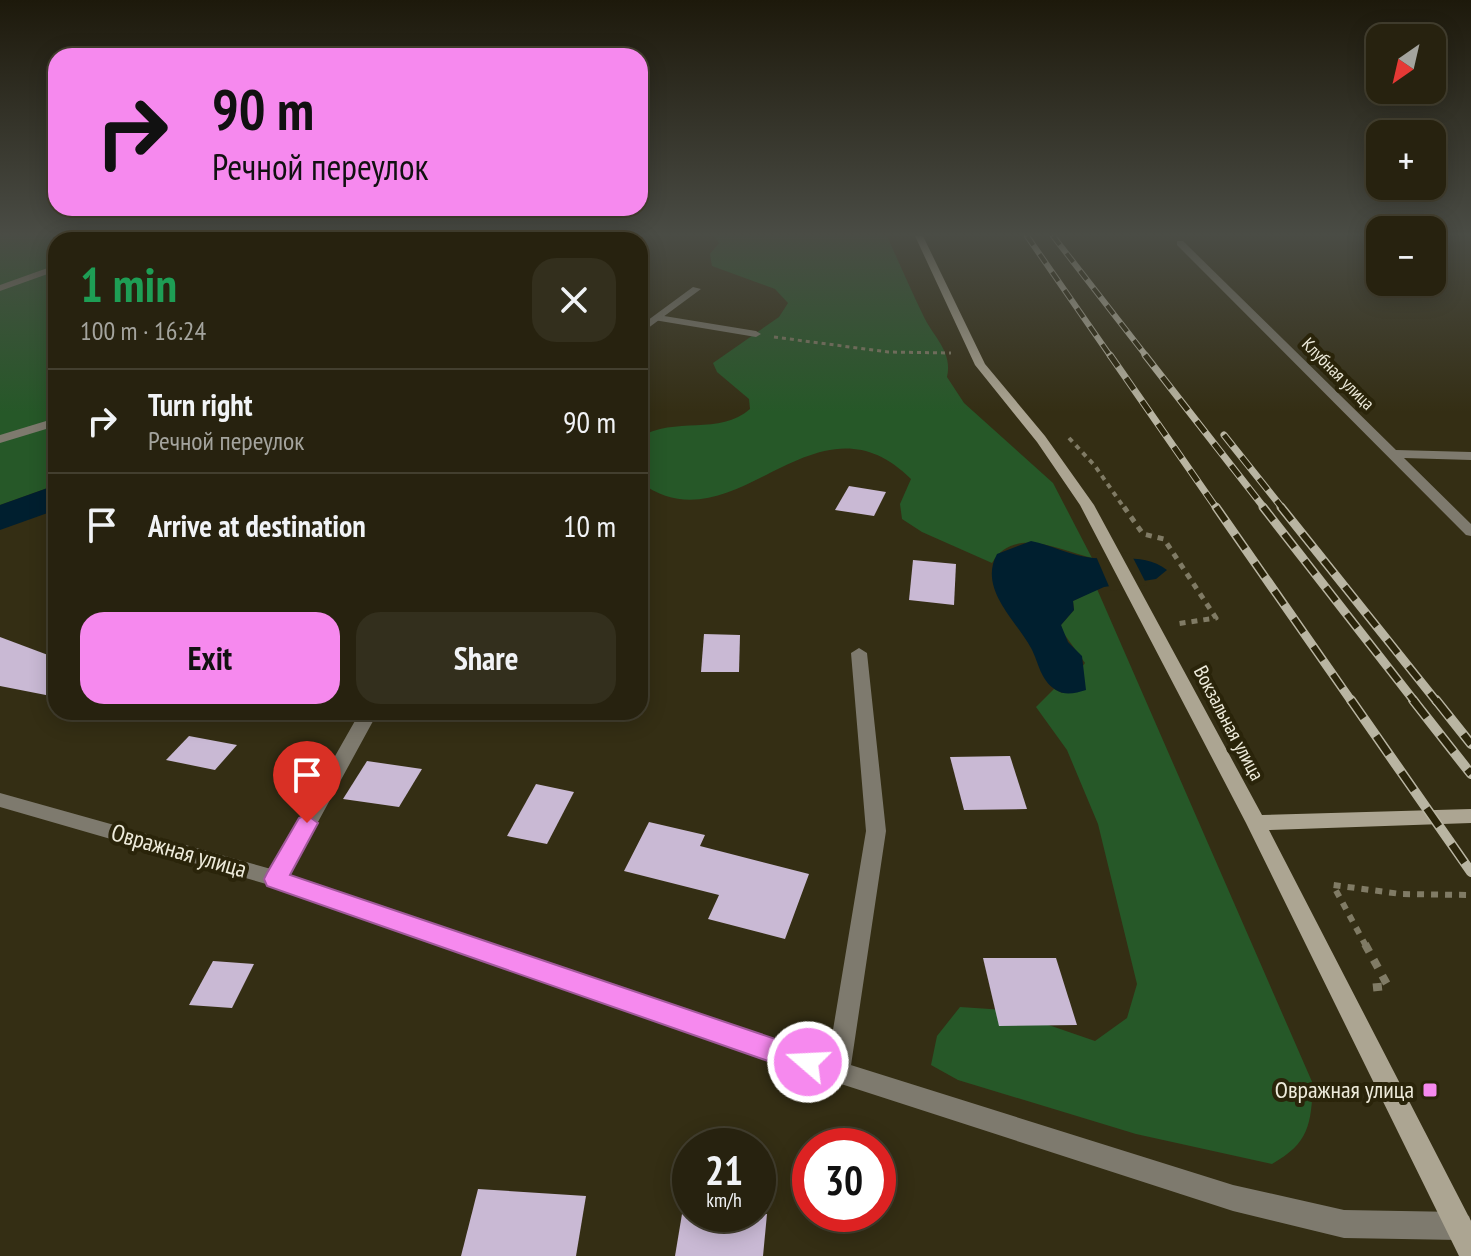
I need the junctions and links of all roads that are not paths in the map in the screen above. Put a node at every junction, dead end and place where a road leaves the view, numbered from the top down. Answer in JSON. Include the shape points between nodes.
{"nodes":[{"id":1,"x":689,"y":295,"type":"edge"},
{"id":2,"x":947,"y":295,"type":"edge"},
{"id":3,"x":1232,"y":295,"type":"edge"},
{"id":4,"x":658,"y":318,"type":"junction"},
{"id":5,"x":648,"y":325,"type":"edge"},
{"id":6,"x":756,"y":334,"type":"road end"},
{"id":7,"x":48,"y":424,"type":"edge"},
{"id":8,"x":0,"y":439,"type":"edge"},
{"id":9,"x":1393,"y":454,"type":"junction"},
{"id":10,"x":1471,"y":456,"type":"edge"},
{"id":11,"x":1471,"y":532,"type":"edge"},
{"id":12,"x":859,"y":653,"type":"dead end"},
{"id":13,"x":365,"y":720,"type":"edge"},
{"id":14,"x":0,"y":800,"type":"edge"},
{"id":15,"x":1471,"y":816,"type":"edge"},
{"id":16,"x":1256,"y":823,"type":"junction"},
{"id":17,"x":276,"y":879,"type":"junction"},
{"id":18,"x":838,"y":1072,"type":"junction"},
{"id":19,"x":1459,"y":1226,"type":"junction"},
{"id":20,"x":1471,"y":1250,"type":"edge"}],
"edges":[{"from":1,"to":4,"type":"street"},
{"from":2,"to":16,"type":"street","name":"Вокзальная улица","via":[[980,365],[1063,468]]},
{"from":3,"to":9,"type":"street","name":"Клубная улица"},
{"from":4,"to":5,"type":"street"},
{"from":4,"to":6,"type":"street"},
{"from":7,"to":8,"type":"street"},
{"from":9,"to":10,"type":"street"},
{"from":9,"to":11,"type":"street","name":"Клубная улица"},
{"from":12,"to":18,"type":"street","via":[[876,831]]},
{"from":13,"to":17,"type":"street"},
{"from":14,"to":17,"type":"street","name":"Овражная улица"},
{"from":15,"to":16,"type":"street"},
{"from":16,"to":19,"type":"street","name":"Вокзальная улица"},
{"from":17,"to":18,"type":"street","name":"Овражная улица"},
{"from":18,"to":19,"type":"street","name":"Овражная улица","via":[[1233,1198],[1344,1224]]},
{"from":19,"to":20,"type":"street","name":"Вокзальная улица"}]}
